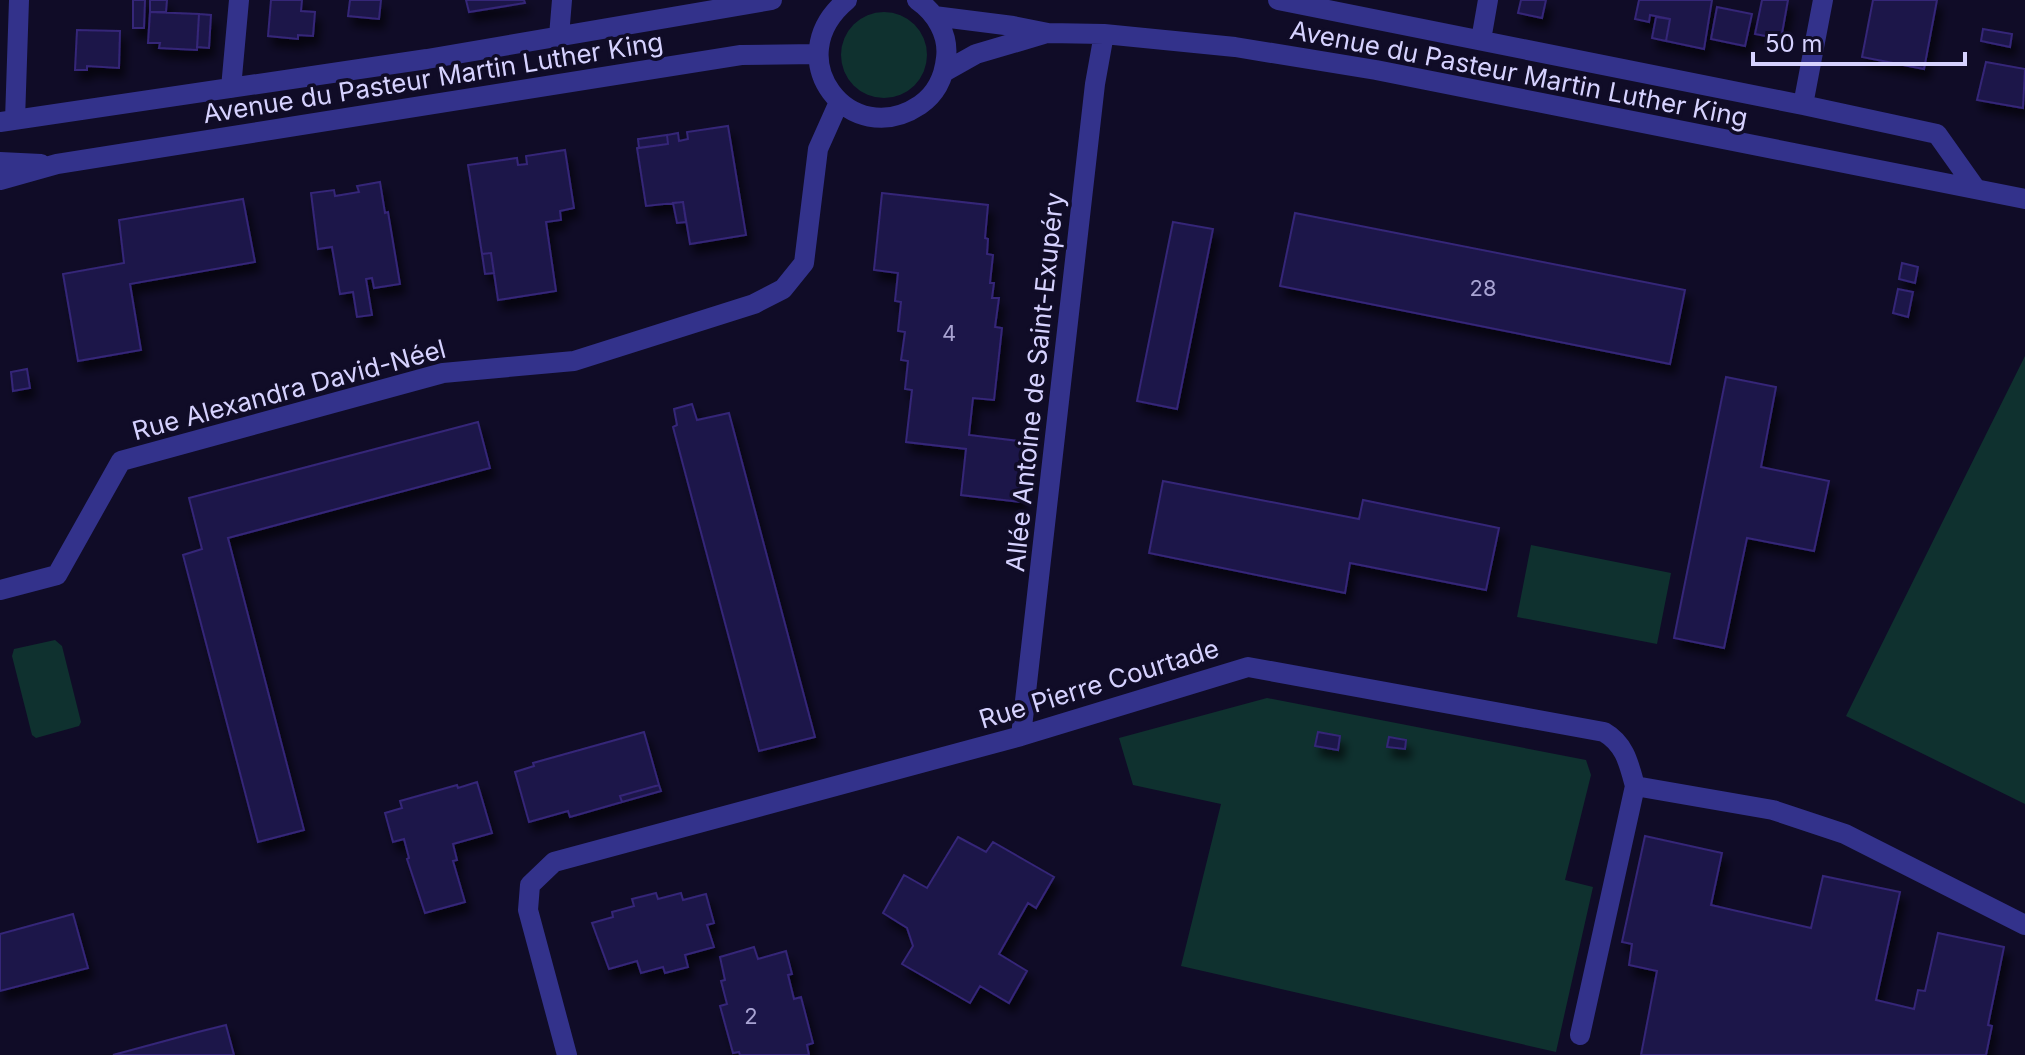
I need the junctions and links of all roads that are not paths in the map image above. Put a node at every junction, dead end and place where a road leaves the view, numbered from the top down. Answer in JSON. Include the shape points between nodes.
{"nodes":[{"id":1,"x":19,"y":0,"type":"edge"},
{"id":2,"x":239,"y":0,"type":"edge"},
{"id":3,"x":562,"y":0,"type":"edge"},
{"id":4,"x":772,"y":0,"type":"edge"},
{"id":5,"x":845,"y":0,"type":"edge"},
{"id":6,"x":917,"y":0,"type":"edge"},
{"id":7,"x":1278,"y":0,"type":"edge"},
{"id":8,"x":1488,"y":0,"type":"edge"},
{"id":9,"x":1823,"y":0,"type":"edge"},
{"id":10,"x":934,"y":16,"type":"junction"},
{"id":11,"x":1048,"y":33,"type":"junction"},
{"id":12,"x":1104,"y":34,"type":"junction"},
{"id":13,"x":559,"y":36,"type":"junction"},
{"id":14,"x":1481,"y":40,"type":"junction"},
{"id":15,"x":818,"y":54,"type":"junction"},
{"id":16,"x":944,"y":72,"type":"junction"},
{"id":17,"x":231,"y":88,"type":"junction"},
{"id":18,"x":839,"y":102,"type":"junction"},
{"id":19,"x":1803,"y":105,"type":"junction"},
{"id":20,"x":8,"y":121,"type":"edge"},
{"id":21,"x":0,"y":162,"type":"edge"},
{"id":22,"x":57,"y":164,"type":"junction"},
{"id":23,"x":0,"y":180,"type":"edge"},
{"id":24,"x":1976,"y":189,"type":"junction"},
{"id":25,"x":2025,"y":199,"type":"edge"},
{"id":26,"x":0,"y":590,"type":"edge"},
{"id":27,"x":1021,"y":736,"type":"junction"},
{"id":28,"x":1635,"y":786,"type":"junction"},
{"id":29,"x":2025,"y":925,"type":"edge"},
{"id":30,"x":1580,"y":1035,"type":"dead end"},
{"id":31,"x":567,"y":1055,"type":"edge"}],
"edges":[{"from":1,"to":20,"type":"street"},
{"from":2,"to":17,"type":"street"},
{"from":3,"to":13,"type":"street"},
{"from":4,"to":13,"type":"street","name":"Avenue du Pasteur Martin Luther King"},
{"from":5,"to":15,"type":"street","via":[[821,33]]},
{"from":6,"to":10,"type":"street"},
{"from":7,"to":14,"type":"street","name":"Avenue du Pasteur Martin Luther King"},
{"from":8,"to":14,"type":"street"},
{"from":9,"to":19,"type":"street"},
{"from":10,"to":11,"type":"street","name":"Avenue du Pasteur Martin Luther King"},
{"from":10,"to":16,"type":"street","via":[[947,52]]},
{"from":11,"to":12,"type":"street","name":"Avenue du Pasteur Martin Luther King"},
{"from":11,"to":16,"type":"street","name":"Avenue du Pasteur Martin Luther King","via":[[976,54]]},
{"from":12,"to":24,"type":"street","name":"Avenue du Pasteur Martin Luther King","via":[[1235,47],[1376,70]]},
{"from":12,"to":27,"type":"street","name":"Allée Antoine de Saint-Exupéry"},
{"from":13,"to":17,"type":"street","name":"Avenue du Pasteur Martin Luther King"},
{"from":14,"to":19,"type":"street","name":"Avenue du Pasteur Martin Luther King"},
{"from":15,"to":18,"type":"street","via":[[820,72]]},
{"from":15,"to":22,"type":"street","name":"Avenue du Pasteur Martin Luther King","via":[[741,55]]},
{"from":16,"to":18,"type":"street","name":"Avenue du Pasteur Martin Luther King","via":[[924,102],[900,115],[873,118]]},
{"from":17,"to":20,"type":"street","name":"Avenue du Pasteur Martin Luther King"},
{"from":18,"to":26,"type":"street","name":"Rue Alexandra David-Néel","via":[[818,149],[804,263],[783,289],[754,304],[574,361],[443,373],[121,461],[57,575]]},
{"from":19,"to":24,"type":"street","name":"Avenue du Pasteur Martin Luther King","via":[[1937,134]]},
{"from":21,"to":22,"type":"street","name":"Avenue du Pasteur Martin Luther King"},
{"from":22,"to":23,"type":"street","name":"Avenue du Pasteur Martin Luther King"},
{"from":24,"to":25,"type":"street","name":"Avenue du Pasteur Martin Luther King"},
{"from":27,"to":28,"type":"street","name":"Rue Pierre Courtade","via":[[1248,667],[1604,732],[1617,739],[1627,756]]},
{"from":27,"to":31,"type":"street","name":"Rue Pierre Courtade","via":[[554,862],[530,885],[528,910]]},
{"from":28,"to":29,"type":"street","via":[[1773,810],[1845,834]]},
{"from":28,"to":30,"type":"street"}]}
